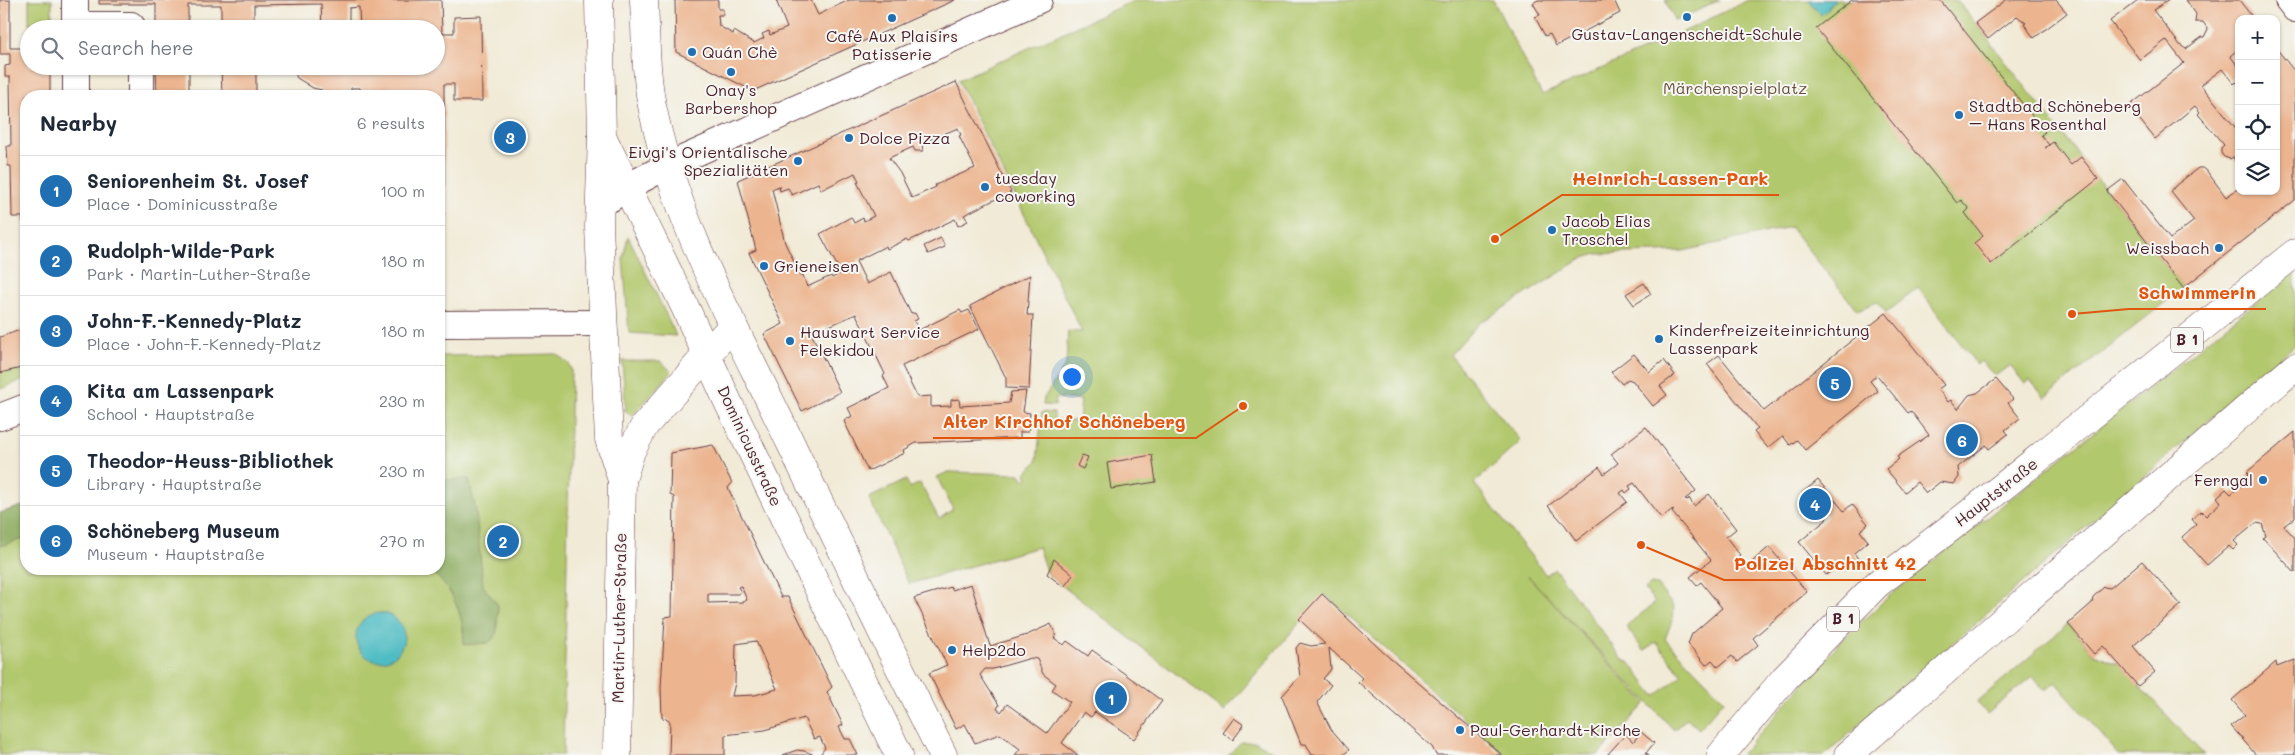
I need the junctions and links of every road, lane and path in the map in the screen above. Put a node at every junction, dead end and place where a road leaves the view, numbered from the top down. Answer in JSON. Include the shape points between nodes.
{"nodes":[{"id":1,"x":599,"y":0,"type":"edge"},
{"id":2,"x":644,"y":0,"type":"edge"},
{"id":3,"x":1039,"y":0,"type":"edge"},
{"id":4,"x":2288,"y":0,"type":"edge"},
{"id":5,"x":2295,"y":9,"type":"edge"},
{"id":6,"x":75,"y":18,"type":"edge"},
{"id":7,"x":91,"y":20,"type":"edge"},
{"id":8,"x":76,"y":75,"type":"edge"},
{"id":9,"x":141,"y":75,"type":"edge"},
{"id":10,"x":76,"y":90,"type":"edge"},
{"id":11,"x":141,"y":90,"type":"edge"},
{"id":12,"x":602,"y":136,"type":"junction"},
{"id":13,"x":667,"y":166,"type":"junction"},
{"id":14,"x":627,"y":187,"type":"junction"},
{"id":15,"x":600,"y":207,"type":"junction"},
{"id":16,"x":2295,"y":254,"type":"edge"},
{"id":17,"x":604,"y":323,"type":"junction"},
{"id":18,"x":445,"y":324,"type":"edge"},
{"id":19,"x":733,"y":325,"type":"junction"},
{"id":20,"x":708,"y":355,"type":"junction"},
{"id":21,"x":2295,"y":367,"type":"edge"},
{"id":22,"x":20,"y":410,"type":"edge"},
{"id":23,"x":0,"y":417,"type":"edge"},
{"id":24,"x":622,"y":480,"type":"junction"},
{"id":25,"x":617,"y":755,"type":"edge"},
{"id":26,"x":899,"y":755,"type":"edge"},
{"id":27,"x":943,"y":755,"type":"edge"},
{"id":28,"x":1721,"y":755,"type":"edge"},
{"id":29,"x":1848,"y":755,"type":"edge"}],
"edges":[{"from":1,"to":12,"type":"main road","name":"Martin-Luther-Straße"},
{"from":2,"to":13,"type":"main road","via":[[647,71]]},
{"from":3,"to":13,"type":"street"},
{"from":4,"to":5,"type":"street"},
{"from":6,"to":7,"type":"street"},
{"from":8,"to":10,"type":"street"},
{"from":9,"to":11,"type":"street"},
{"from":12,"to":14,"type":"main road","name":"Dominicusstraße"},
{"from":12,"to":15,"type":"main road","name":"Martin-Luther-Straße"},
{"from":13,"to":14,"type":"street"},
{"from":13,"to":19,"type":"main road","via":[[683,216]]},
{"from":14,"to":15,"type":"street"},
{"from":14,"to":20,"type":"main road","name":"Dominicusstraße"},
{"from":15,"to":17,"type":"main road","name":"Martin-Luther-Straße"},
{"from":16,"to":28,"type":"main road","name":"Hauptstraße","number":"B 1","via":[[1877,584],[1785,678]]},
{"from":17,"to":18,"type":"street"},
{"from":17,"to":24,"type":"main road","name":"Martin-Luther-Straße","via":[[609,439]]},
{"from":19,"to":20,"type":"main road","name":"Martin-Luther-Straße"},
{"from":19,"to":27,"type":"main road"},
{"from":20,"to":24,"type":"main road","name":"Martin-Luther-Straße","via":[[645,425],[631,451]]},
{"from":20,"to":26,"type":"main road","name":"Dominicusstraße"},
{"from":21,"to":29,"type":"main road"},
{"from":22,"to":23,"type":"street"},
{"from":24,"to":25,"type":"main road","name":"Martin-Luther-Straße"}]}
